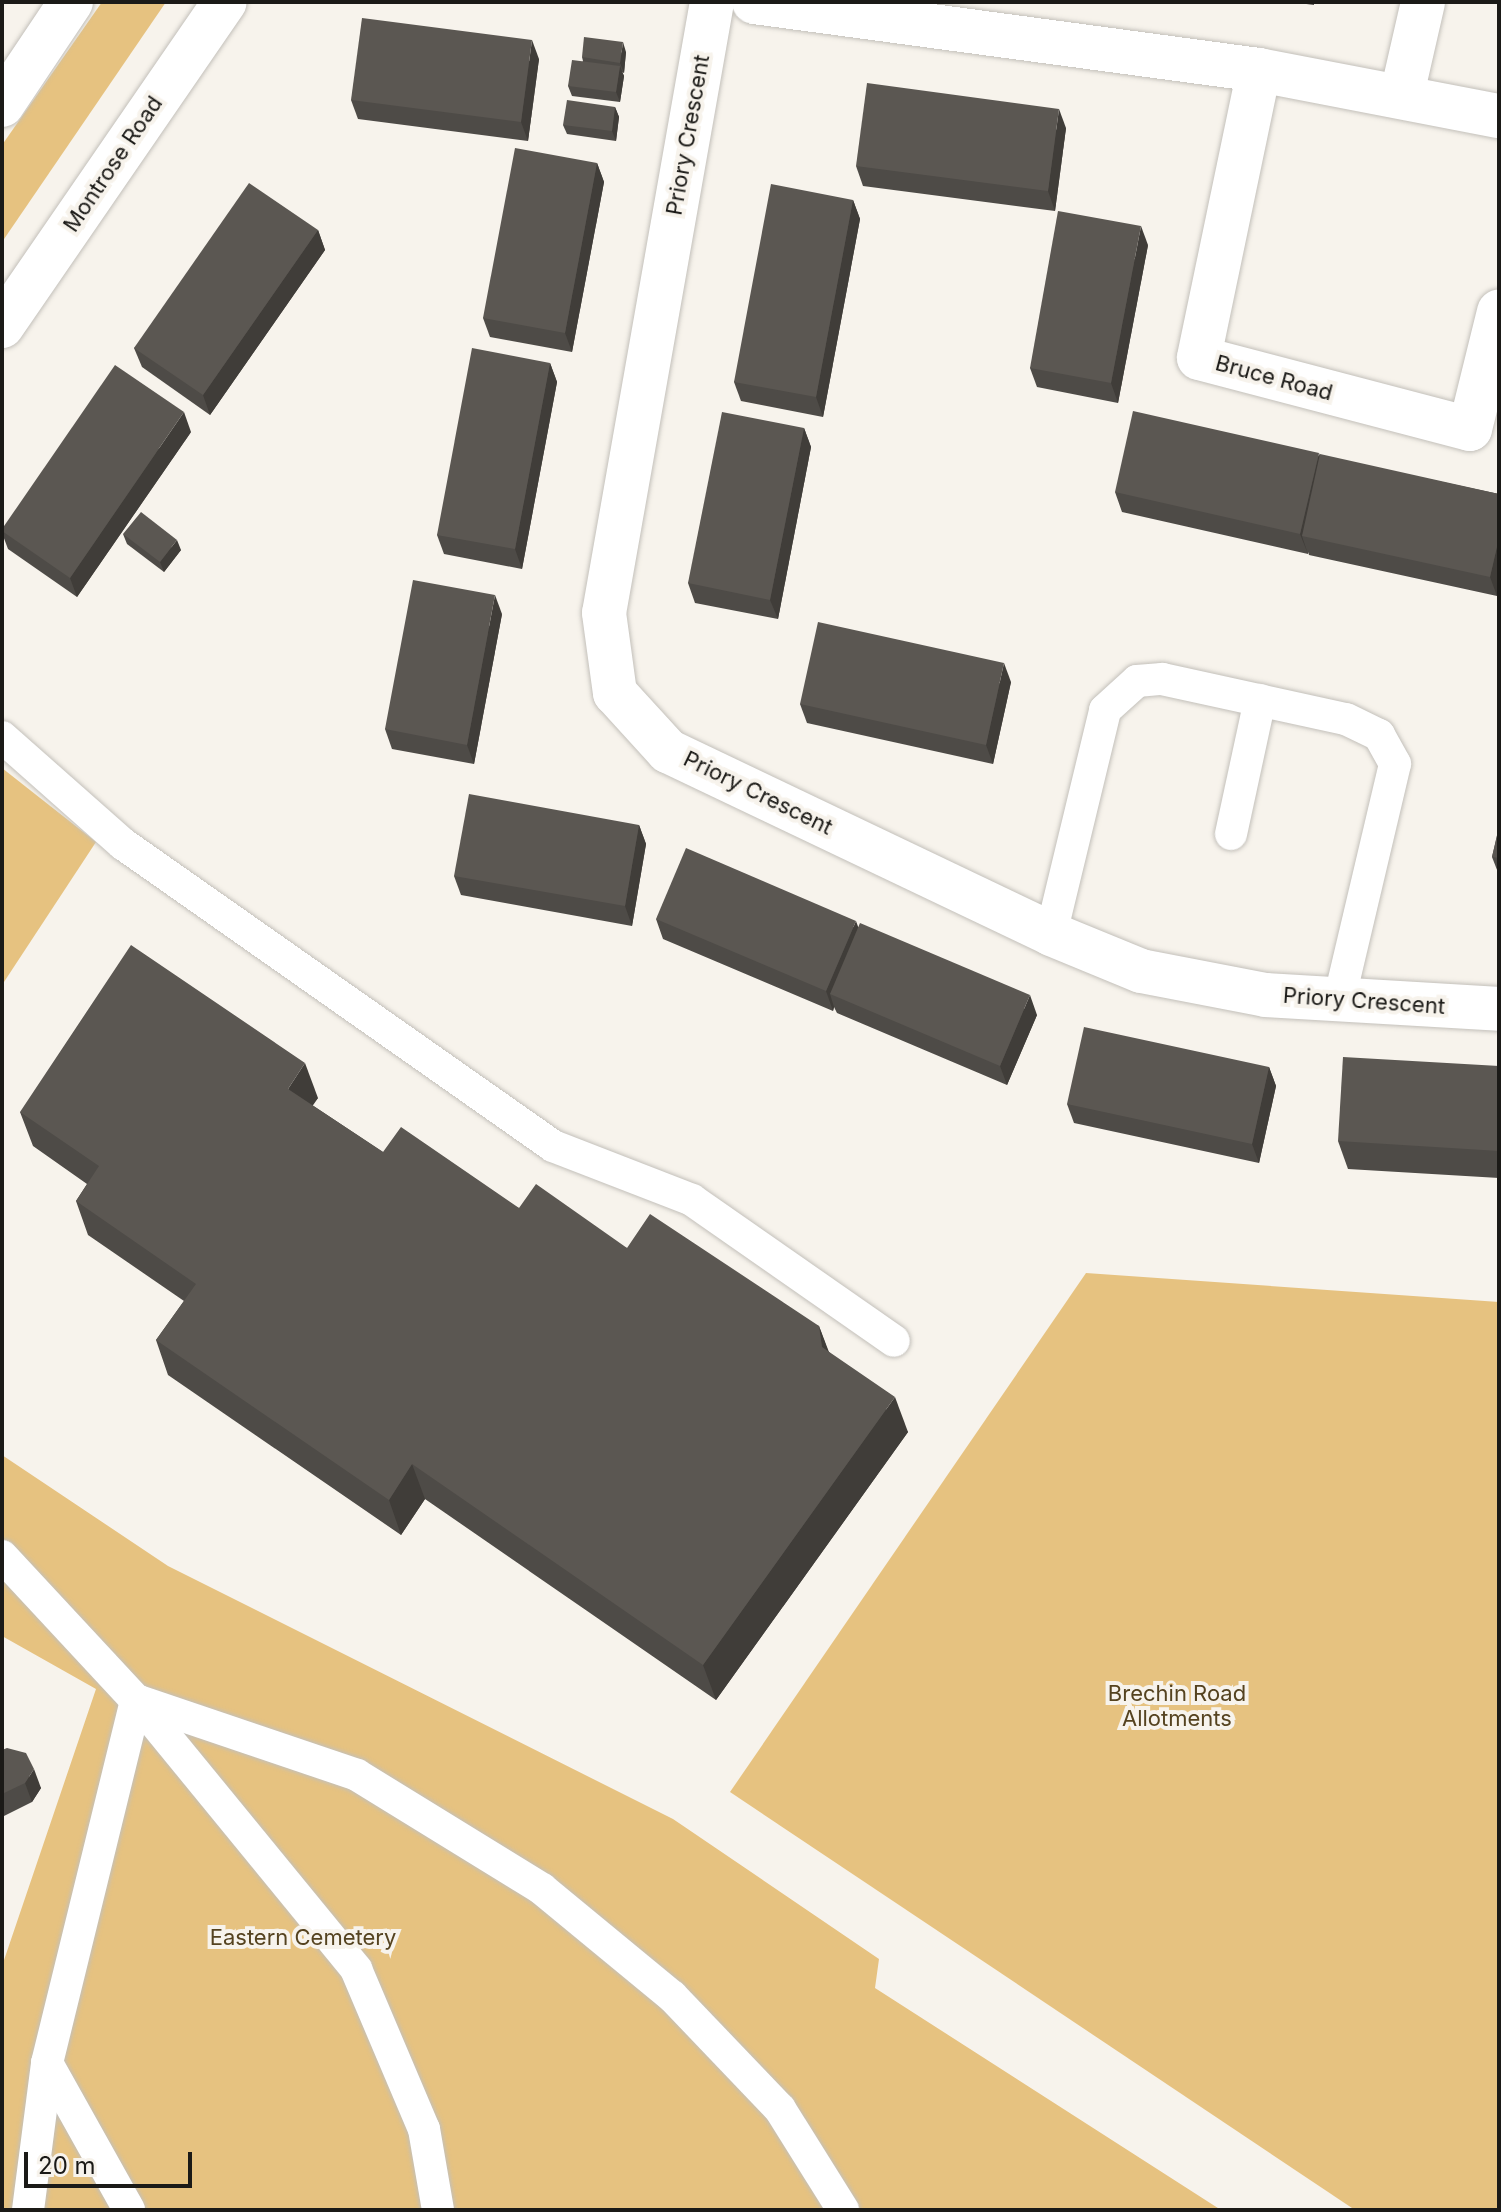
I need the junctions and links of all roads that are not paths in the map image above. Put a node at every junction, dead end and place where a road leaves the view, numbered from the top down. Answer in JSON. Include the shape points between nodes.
{"nodes":[{"id":1,"x":71,"y":2,"type":"edge"},
{"id":2,"x":225,"y":2,"type":"edge"},
{"id":3,"x":712,"y":2,"type":"edge"},
{"id":4,"x":754,"y":2,"type":"edge"},
{"id":5,"x":1423,"y":2,"type":"edge"},
{"id":6,"x":1259,"y":70,"type":"junction"},
{"id":7,"x":1402,"y":94,"type":"junction"},
{"id":8,"x":2,"y":105,"type":"edge"},
{"id":9,"x":1499,"y":116,"type":"edge"},
{"id":10,"x":1499,"y":312,"type":"edge"},
{"id":11,"x":2,"y":326,"type":"edge"},
{"id":12,"x":1260,"y":700,"type":"junction"},
{"id":13,"x":2,"y":737,"type":"edge"},
{"id":14,"x":1231,"y":834,"type":"dead end"},
{"id":15,"x":1051,"y":934,"type":"junction"},
{"id":16,"x":1339,"y":1001,"type":"junction"},
{"id":17,"x":1499,"y":1009,"type":"edge"},
{"id":18,"x":894,"y":1341,"type":"dead end"},
{"id":19,"x":2,"y":1556,"type":"edge"},
{"id":20,"x":136,"y":1700,"type":"junction"},
{"id":21,"x":47,"y":2063,"type":"junction"},
{"id":22,"x":28,"y":2210,"type":"edge"},
{"id":23,"x":129,"y":2210,"type":"edge"},
{"id":24,"x":438,"y":2210,"type":"edge"},
{"id":25,"x":843,"y":2210,"type":"edge"}],
"edges":[{"from":1,"to":8,"type":"street"},
{"from":2,"to":11,"type":"street","name":"Montrose Road"},
{"from":3,"to":15,"type":"street","name":"Priory Crescent","via":[[604,613],[615,693],[668,751]]},
{"from":4,"to":6,"type":"street"},
{"from":5,"to":7,"type":"street"},
{"from":6,"to":7,"type":"street"},
{"from":6,"to":10,"type":"street","name":"Bruce Road","via":[[1199,358],[1470,429]]},
{"from":7,"to":9,"type":"street"},
{"from":12,"to":14,"type":"lane"},
{"from":12,"to":15,"type":"lane","via":[[1162,679],[1137,681],[1105,710]]},
{"from":12,"to":16,"type":"lane","via":[[1357,724],[1379,735],[1395,764]]},
{"from":13,"to":18,"type":"lane","via":[[123,844],[553,1146],[692,1200]]},
{"from":15,"to":16,"type":"street","name":"Priory Crescent","via":[[1141,971],[1266,995]]},
{"from":16,"to":17,"type":"street","name":"Priory Crescent"},
{"from":19,"to":20,"type":"lane"},
{"from":20,"to":21,"type":"lane"},
{"from":20,"to":24,"type":"lane","via":[[356,1969],[424,2129]]},
{"from":20,"to":25,"type":"lane","via":[[357,1775],[542,1889],[672,1996],[780,2109]]},
{"from":21,"to":22,"type":"lane"},
{"from":21,"to":23,"type":"lane"}]}
